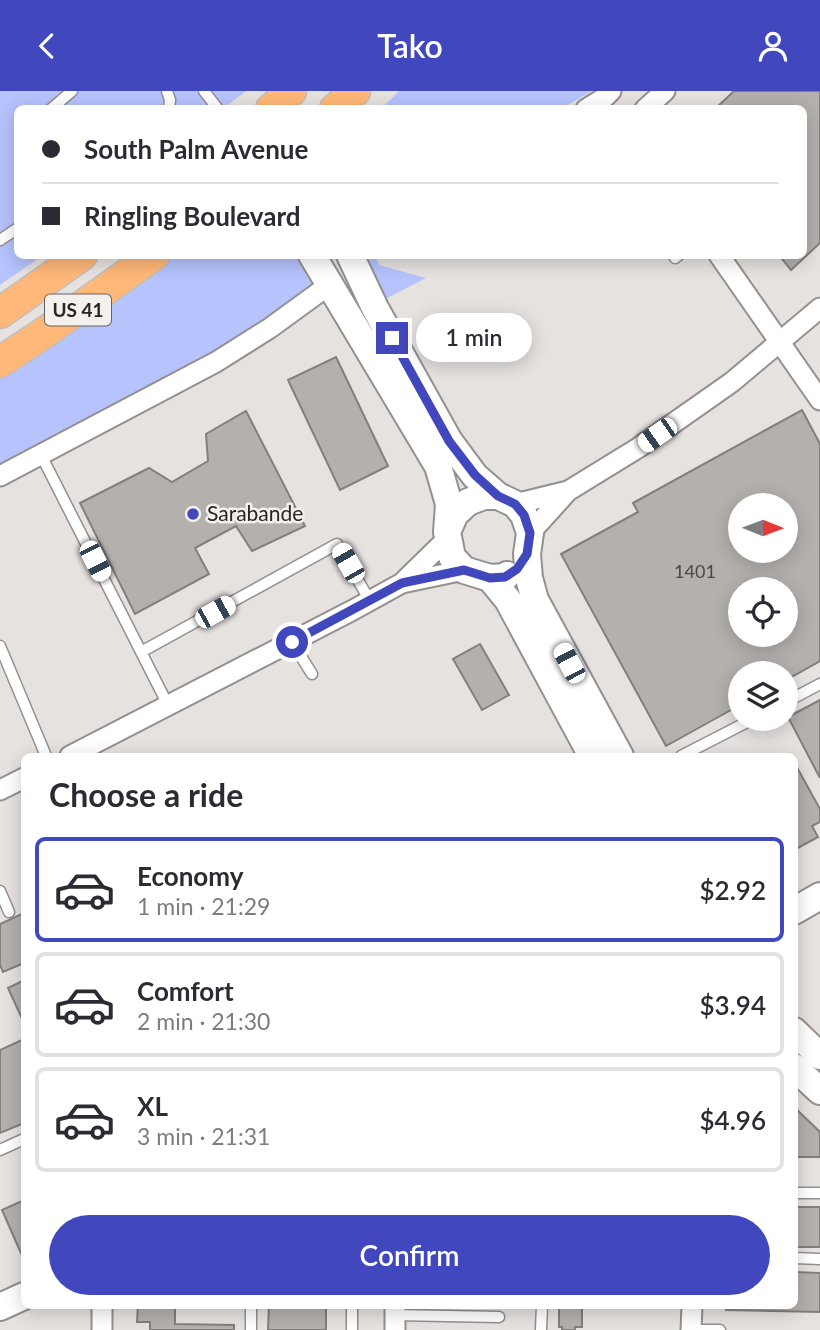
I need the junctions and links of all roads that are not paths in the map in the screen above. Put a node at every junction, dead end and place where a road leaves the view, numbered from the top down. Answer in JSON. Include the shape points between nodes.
{"nodes":[{"id":1,"x":72,"y":91,"type":"edge"},
{"id":2,"x":204,"y":91,"type":"edge"},
{"id":3,"x":355,"y":91,"type":"edge"},
{"id":4,"x":665,"y":91,"type":"edge"},
{"id":5,"x":56,"y":105,"type":"edge"},
{"id":6,"x":215,"y":105,"type":"edge"},
{"id":7,"x":339,"y":105,"type":"edge"},
{"id":8,"x":649,"y":105,"type":"edge"},
{"id":9,"x":76,"y":259,"type":"edge"},
{"id":10,"x":148,"y":259,"type":"edge"},
{"id":11,"x":314,"y":259,"type":"edge"},
{"id":12,"x":352,"y":259,"type":"edge"},
{"id":13,"x":722,"y":259,"type":"edge"},
{"id":14,"x":329,"y":285,"type":"junction"},
{"id":15,"x":820,"y":308,"type":"edge"},
{"id":16,"x":0,"y":313,"type":"edge"},
{"id":17,"x":780,"y":343,"type":"junction"},
{"id":18,"x":0,"y":362,"type":"edge"},
{"id":19,"x":820,"y":400,"type":"edge"},
{"id":20,"x":41,"y":454,"type":"junction"},
{"id":21,"x":0,"y":476,"type":"edge"},
{"id":22,"x":568,"y":491,"type":"junction"},
{"id":23,"x":507,"y":500,"type":"junction"},
{"id":24,"x":448,"y":535,"type":"junction"},
{"id":25,"x":528,"y":544,"type":"junction"},
{"id":26,"x":464,"y":570,"type":"junction"},
{"id":27,"x":490,"y":578,"type":"junction"},
{"id":28,"x":402,"y":583,"type":"junction"},
{"id":29,"x":370,"y":601,"type":"junction"},
{"id":30,"x":292,"y":642,"type":"junction"},
{"id":31,"x":0,"y":646,"type":"edge"},
{"id":32,"x":141,"y":652,"type":"junction"},
{"id":33,"x":312,"y":674,"type":"dead end"},
{"id":34,"x":820,"y":684,"type":"edge"},
{"id":35,"x":798,"y":696,"type":"edge"},
{"id":36,"x":168,"y":705,"type":"junction"},
{"id":37,"x":730,"y":731,"type":"edge"},
{"id":38,"x":45,"y":753,"type":"edge"},
{"id":39,"x":76,"y":753,"type":"edge"},
{"id":40,"x":591,"y":753,"type":"edge"},
{"id":41,"x":618,"y":753,"type":"edge"},
{"id":42,"x":687,"y":753,"type":"edge"},
{"id":43,"x":21,"y":780,"type":"edge"},
{"id":44,"x":0,"y":790,"type":"edge"},
{"id":45,"x":0,"y":891,"type":"edge"},
{"id":46,"x":820,"y":896,"type":"edge"},
{"id":47,"x":798,"y":909,"type":"edge"},
{"id":48,"x":9,"y":912,"type":"dead end"},
{"id":49,"x":798,"y":1035,"type":"edge"},
{"id":50,"x":820,"y":1056,"type":"edge"},
{"id":51,"x":798,"y":1071,"type":"edge"},
{"id":52,"x":820,"y":1091,"type":"edge"},
{"id":53,"x":21,"y":1140,"type":"edge"},
{"id":54,"x":0,"y":1150,"type":"edge"},
{"id":55,"x":798,"y":1193,"type":"edge"},
{"id":56,"x":820,"y":1193,"type":"edge"},
{"id":57,"x":798,"y":1258,"type":"edge"},
{"id":58,"x":820,"y":1259,"type":"edge"},
{"id":59,"x":21,"y":1297,"type":"edge"},
{"id":60,"x":0,"y":1307,"type":"edge"},
{"id":61,"x":102,"y":1309,"type":"edge"},
{"id":62,"x":251,"y":1309,"type":"edge"},
{"id":63,"x":352,"y":1309,"type":"edge"},
{"id":64,"x":542,"y":1309,"type":"edge"},
{"id":65,"x":692,"y":1309,"type":"edge"},
{"id":66,"x":395,"y":1317,"type":"edge"},
{"id":67,"x":499,"y":1317,"type":"dead end"},
{"id":68,"x":102,"y":1330,"type":"edge"},
{"id":69,"x":251,"y":1330,"type":"edge"},
{"id":70,"x":352,"y":1330,"type":"edge"},
{"id":71,"x":541,"y":1330,"type":"edge"},
{"id":72,"x":691,"y":1330,"type":"edge"},
{"id":73,"x":720,"y":1330,"type":"edge"}],
"edges":[{"from":1,"to":5,"type":"lane"},
{"from":2,"to":6,"type":"lane"},
{"from":3,"to":7,"type":"main road"},
{"from":4,"to":8,"type":"street"},
{"from":9,"to":16,"type":"main road","number":"US 41"},
{"from":10,"to":18,"type":"main road","number":"US 41"},
{"from":11,"to":14,"type":"street"},
{"from":12,"to":23,"type":"street","via":[[449,441],[475,475]]},
{"from":13,"to":17,"type":"street"},
{"from":14,"to":20,"type":"street","via":[[216,362]]},
{"from":14,"to":24,"type":"street","via":[[438,466],[449,504]]},
{"from":15,"to":17,"type":"street"},
{"from":17,"to":19,"type":"street"},
{"from":17,"to":22,"type":"street","via":[[638,448]]},
{"from":20,"to":21,"type":"street"},
{"from":20,"to":32,"type":"lane"},
{"from":22,"to":23,"type":"street"},
{"from":22,"to":25,"type":"street"},
{"from":23,"to":24,"type":"street","via":[[484,496],[468,502],[456,514]]},
{"from":23,"to":25,"type":"street","via":[[524,515]]},
{"from":24,"to":26,"type":"street","via":[[452,557]]},
{"from":24,"to":28,"type":"street"},
{"from":25,"to":27,"type":"street","via":[[517,569],[505,577]]},
{"from":25,"to":41,"type":"street","via":[[535,600]]},
{"from":26,"to":27,"type":"street"},
{"from":26,"to":28,"type":"street"},
{"from":27,"to":40,"type":"street","via":[[508,600]]},
{"from":28,"to":29,"type":"street"},
{"from":29,"to":30,"type":"street"},
{"from":29,"to":32,"type":"lane","via":[[337,544]]},
{"from":30,"to":33,"type":"lane"},
{"from":30,"to":36,"type":"street"},
{"from":31,"to":38,"type":"lane"},
{"from":32,"to":36,"type":"lane"},
{"from":34,"to":35,"type":"lane"},
{"from":36,"to":39,"type":"street"},
{"from":37,"to":42,"type":"lane"},
{"from":43,"to":44,"type":"street"},
{"from":45,"to":48,"type":"lane"},
{"from":46,"to":47,"type":"street"},
{"from":49,"to":50,"type":"street"},
{"from":51,"to":52,"type":"street"},
{"from":53,"to":54,"type":"lane"},
{"from":55,"to":56,"type":"lane"},
{"from":57,"to":58,"type":"lane"},
{"from":59,"to":60,"type":"street"},
{"from":61,"to":68,"type":"street"},
{"from":62,"to":69,"type":"lane"},
{"from":63,"to":70,"type":"lane"},
{"from":64,"to":71,"type":"lane"},
{"from":65,"to":72,"type":"street"},
{"from":66,"to":67,"type":"lane"},
{"from":72,"to":73,"type":"lane"}]}
